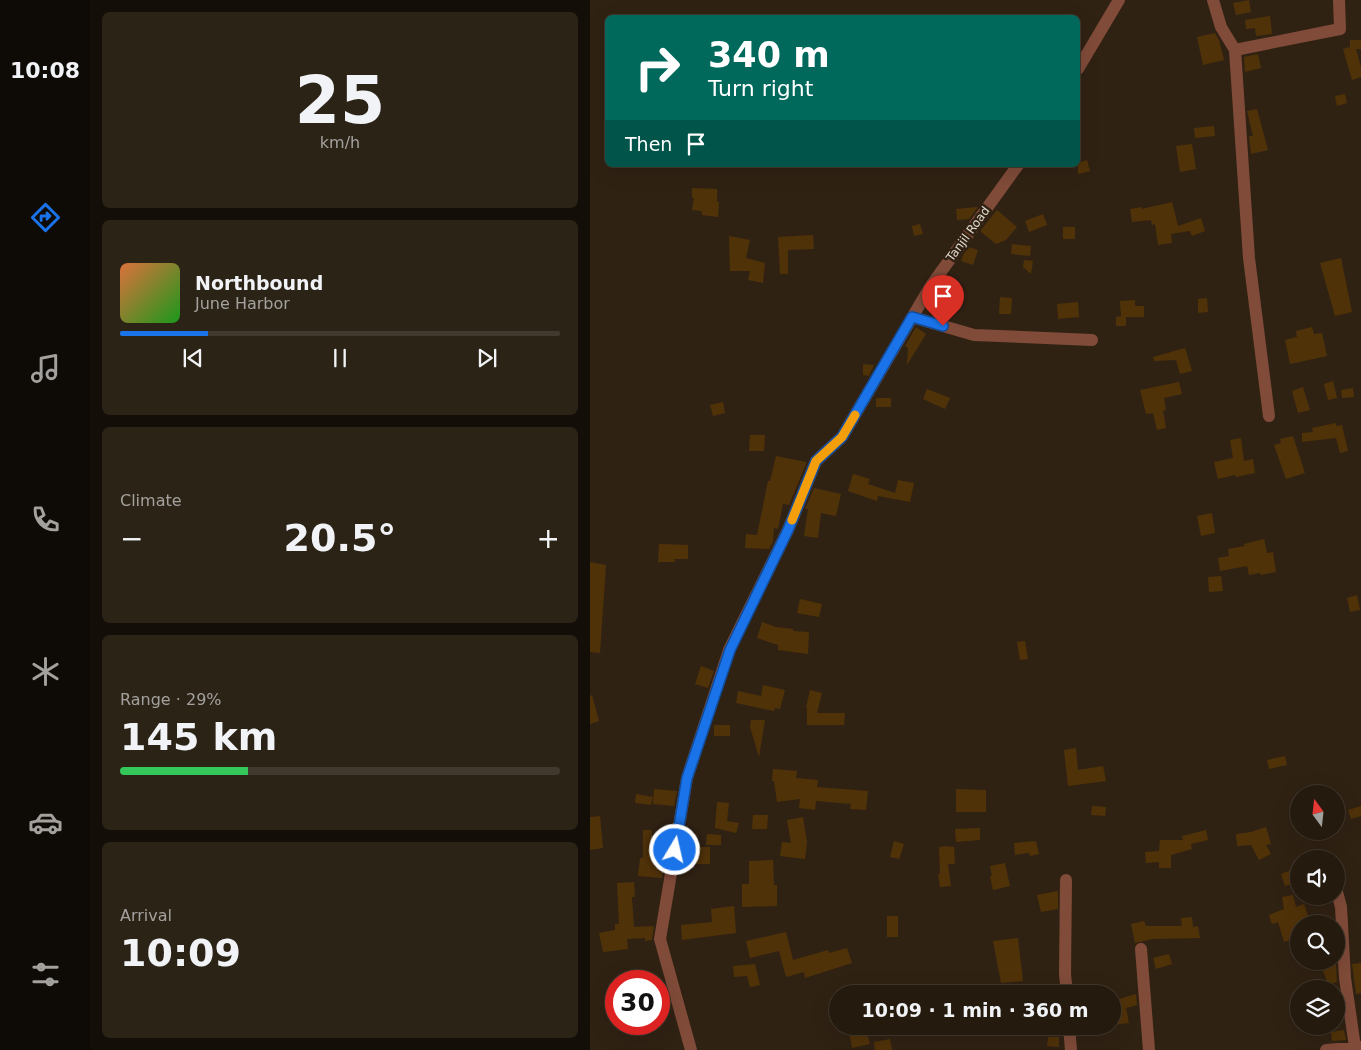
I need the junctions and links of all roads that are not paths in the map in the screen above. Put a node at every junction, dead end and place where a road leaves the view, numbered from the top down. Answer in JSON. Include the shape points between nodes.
{"nodes":[{"id":1,"x":1119,"y":0,"type":"edge"},
{"id":2,"x":1213,"y":0,"type":"edge"},
{"id":3,"x":1339,"y":0,"type":"edge"},
{"id":4,"x":1235,"y":50,"type":"junction"},
{"id":5,"x":1080,"y":66,"type":"edge"},
{"id":6,"x":1017,"y":167,"type":"edge"},
{"id":7,"x":912,"y":317,"type":"junction"},
{"id":8,"x":1092,"y":340,"type":"dead end"},
{"id":9,"x":1269,"y":416,"type":"dead end"},
{"id":10,"x":1066,"y":880,"type":"dead end"},
{"id":11,"x":1340,"y":905,"type":"edge"},
{"id":12,"x":1141,"y":949,"type":"dead end"},
{"id":13,"x":1066,"y":985,"type":"edge"},
{"id":14,"x":1070,"y":1035,"type":"edge"},
{"id":15,"x":1358,"y":1047,"type":"edge"},
{"id":16,"x":690,"y":1050,"type":"edge"},
{"id":17,"x":1071,"y":1050,"type":"edge"},
{"id":18,"x":1148,"y":1050,"type":"edge"},
{"id":19,"x":1326,"y":1050,"type":"edge"}],
"edges":[{"from":1,"to":5,"type":"street"},
{"from":2,"to":4,"type":"street","via":[[1220,27]]},
{"from":3,"to":4,"type":"street","via":[[1340,29]]},
{"from":4,"to":9,"type":"street","via":[[1249,258]]},
{"from":6,"to":7,"type":"street","name":"Tanjil Road"},
{"from":7,"to":8,"type":"street","via":[[974,335]]},
{"from":7,"to":16,"type":"street","name":"Tanjil Road","via":[[842,437],[816,461],[788,530],[730,650],[687,778],[660,939]]},
{"from":10,"to":13,"type":"street"},
{"from":11,"to":15,"type":"street","via":[[1346,978]]},
{"from":12,"to":18,"type":"street"},
{"from":14,"to":17,"type":"street"},
{"from":15,"to":19,"type":"street"}]}
